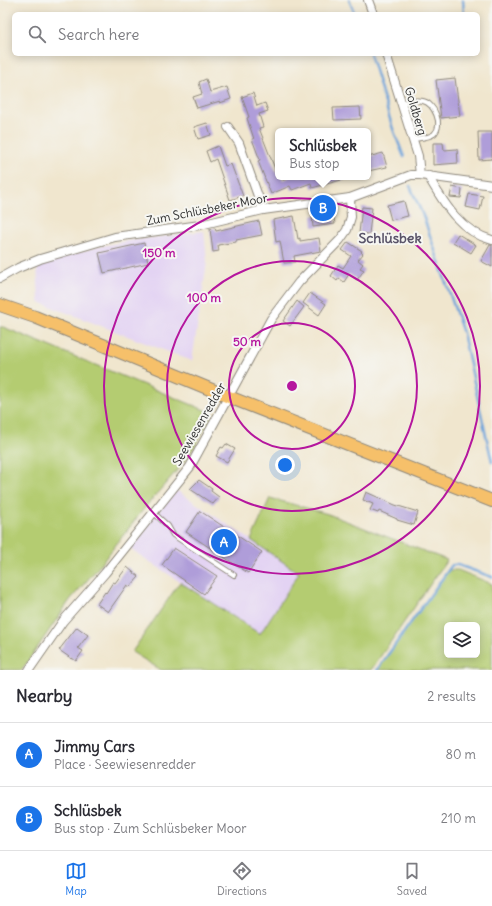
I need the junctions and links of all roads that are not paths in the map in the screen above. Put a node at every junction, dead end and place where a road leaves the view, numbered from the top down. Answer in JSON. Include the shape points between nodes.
{"nodes":[{"id":1,"x":368,"y":0,"type":"edge"},
{"id":2,"x":372,"y":12,"type":"edge"},
{"id":3,"x":387,"y":56,"type":"edge"},
{"id":4,"x":401,"y":103,"type":"junction"},
{"id":5,"x":228,"y":127,"type":"dead end"},
{"id":6,"x":413,"y":139,"type":"junction"},
{"id":7,"x":424,"y":176,"type":"junction"},
{"id":8,"x":492,"y":185,"type":"edge"},
{"id":9,"x":350,"y":198,"type":"junction"},
{"id":10,"x":263,"y":210,"type":"junction"},
{"id":11,"x":492,"y":240,"type":"edge"},
{"id":12,"x":0,"y":278,"type":"edge"},
{"id":13,"x":0,"y":305,"type":"edge"},
{"id":14,"x":229,"y":397,"type":"junction"},
{"id":15,"x":492,"y":502,"type":"edge"},
{"id":16,"x":154,"y":513,"type":"junction"},
{"id":17,"x":234,"y":575,"type":"dead end"},
{"id":18,"x":29,"y":670,"type":"edge"}],
"edges":[{"from":1,"to":2,"type":"street"},
{"from":3,"to":4,"type":"street","name":"Goldberg"},
{"from":4,"to":6,"type":"street","name":"Goldberg"},
{"from":4,"to":6,"type":"lane","via":[[424,101],[434,110],[438,126],[436,133]]},
{"from":5,"to":10,"type":"street","via":[[239,143]]},
{"from":6,"to":7,"type":"street","name":"Goldberg"},
{"from":7,"to":8,"type":"street","name":"Zum Schlüsbeker Moor"},
{"from":7,"to":9,"type":"street","name":"Zum Schlüsbeker Moor","via":[[411,175]]},
{"from":7,"to":11,"type":"street","via":[[458,221]]},
{"from":9,"to":10,"type":"street","name":"Zum Schlüsbeker Moor"},
{"from":9,"to":14,"type":"street","name":"Seewiesenredder","via":[[351,217],[347,230],[299,282],[269,322]]},
{"from":10,"to":12,"type":"street","name":"Zum Schlüsbeker Moor","via":[[200,225],[115,237],[40,259]]},
{"from":13,"to":14,"type":"main road"},
{"from":14,"to":15,"type":"main road"},
{"from":14,"to":16,"type":"street","name":"Seewiesenredder","via":[[190,467]]},
{"from":16,"to":17,"type":"lane","via":[[168,526],[173,535]]},
{"from":16,"to":18,"type":"street","name":"Seewiesenredder","via":[[63,621]]}]}
